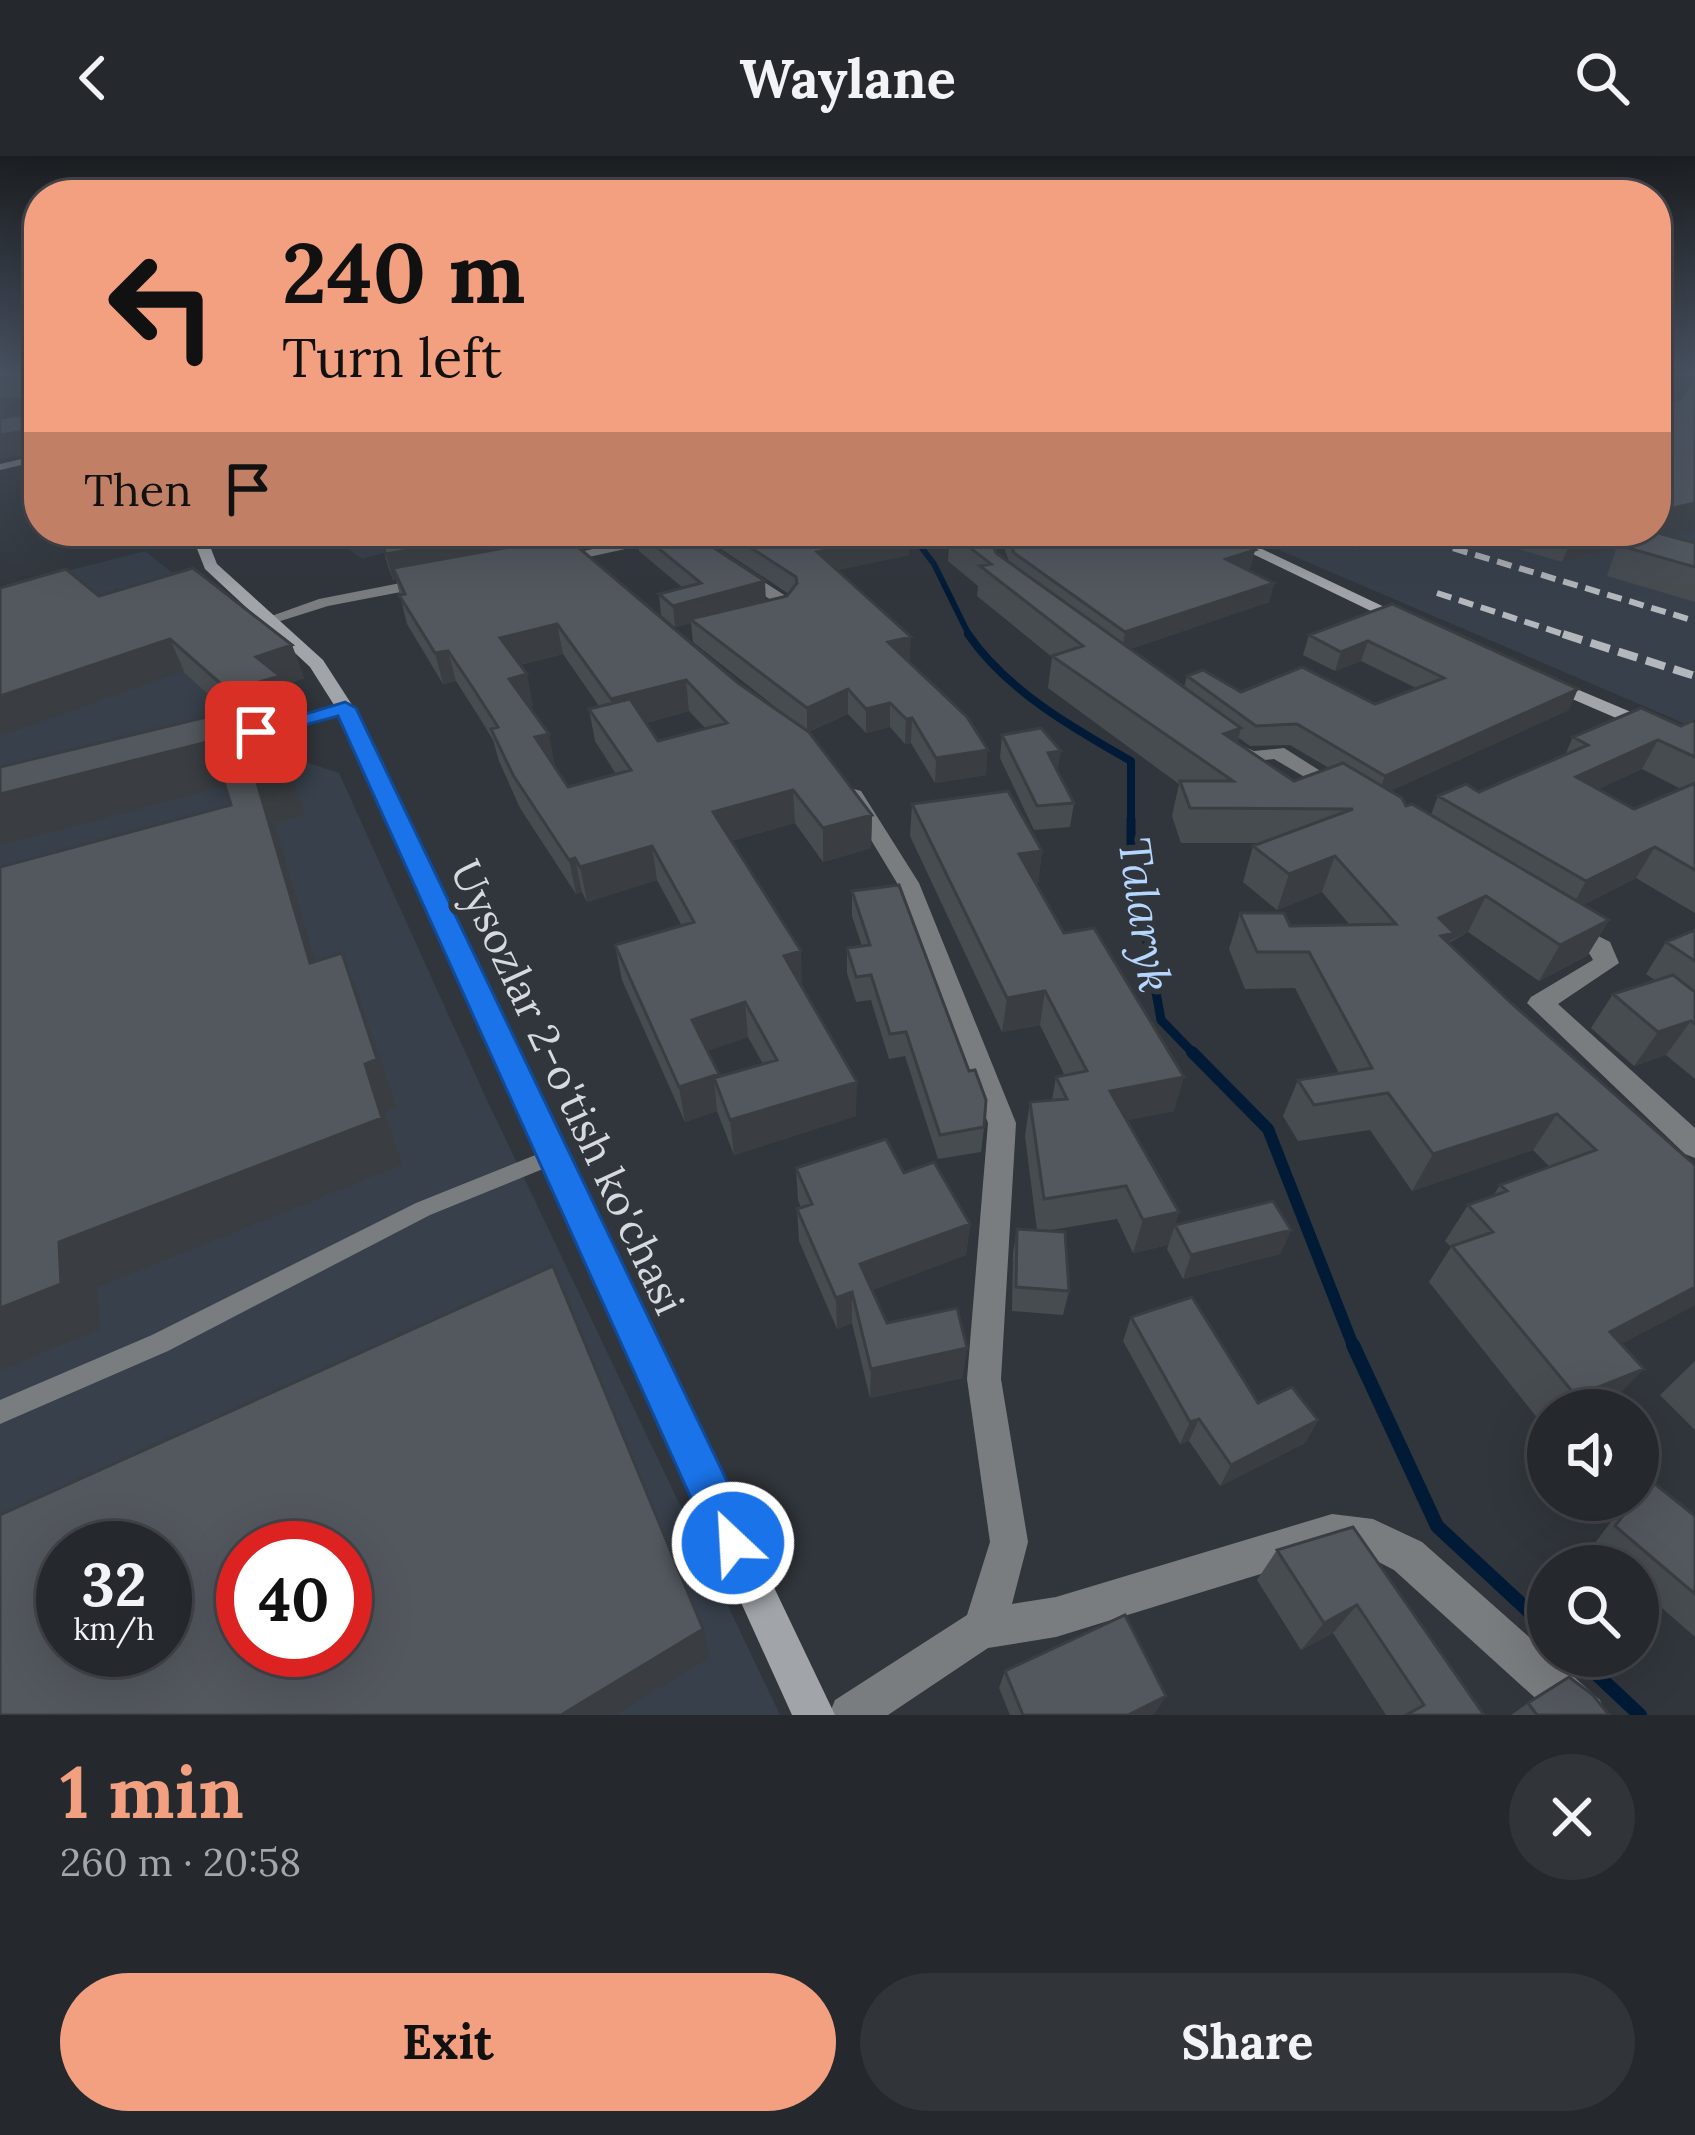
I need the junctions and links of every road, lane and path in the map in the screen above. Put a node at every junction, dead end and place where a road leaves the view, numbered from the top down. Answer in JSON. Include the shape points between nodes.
{"nodes":[{"id":1,"x":203,"y":546,"type":"edge"},
{"id":2,"x":615,"y":546,"type":"edge"},
{"id":3,"x":1245,"y":546,"type":"edge"},
{"id":4,"x":731,"y":566,"type":"edge"},
{"id":5,"x":461,"y":576,"type":"edge"},
{"id":6,"x":607,"y":580,"type":"edge"},
{"id":7,"x":760,"y":616,"type":"edge"},
{"id":8,"x":271,"y":619,"type":"junction"},
{"id":9,"x":1434,"y":633,"type":"edge"},
{"id":10,"x":1521,"y":670,"type":"edge"},
{"id":11,"x":345,"y":708,"type":"junction"},
{"id":12,"x":1208,"y":730,"type":"edge"},
{"id":13,"x":234,"y":737,"type":"edge"},
{"id":14,"x":1695,"y":746,"type":"edge"},
{"id":15,"x":836,"y":772,"type":"edge"},
{"id":16,"x":1361,"y":802,"type":"edge"},
{"id":17,"x":1541,"y":912,"type":"edge"},
{"id":18,"x":1695,"y":1146,"type":"edge"},
{"id":19,"x":553,"y":1156,"type":"junction"},
{"id":20,"x":0,"y":1412,"type":"edge"},
{"id":21,"x":981,"y":1629,"type":"junction"},
{"id":22,"x":814,"y":1715,"type":"edge"},
{"id":23,"x":850,"y":1715,"type":"edge"},
{"id":24,"x":1585,"y":1715,"type":"edge"}],
"edges":[{"from":1,"to":8,"type":"street","name":"Uysozlar 2-o'tish ko'chasi","via":[[210,566]]},
{"from":2,"to":6,"type":"street","via":[[563,557]]},
{"from":3,"to":9,"type":"street"},
{"from":4,"to":7,"type":"street","via":[[786,603]]},
{"from":5,"to":8,"type":"street"},
{"from":8,"to":11,"type":"street","name":"Uysozlar 2-o'tish ko'chasi","via":[[317,664]]},
{"from":10,"to":14,"type":"street"},
{"from":11,"to":13,"type":"lane"},
{"from":11,"to":19,"type":"street","name":"Uysozlar 2-o'tish ko'chasi"},
{"from":12,"to":16,"type":"street","via":[[1245,757],[1281,753]]},
{"from":15,"to":21,"type":"street","via":[[908,883],[1002,1124],[984,1379],[1009,1542]]},
{"from":17,"to":18,"type":"street","via":[[1608,956],[1540,1004]]},
{"from":19,"to":20,"type":"lane","via":[[423,1209],[160,1343]]},
{"from":19,"to":22,"type":"street","name":"Uysozlar 2-o'tish ko'chasi"},
{"from":21,"to":23,"type":"street"},
{"from":21,"to":24,"type":"street","via":[[1056,1617],[1332,1533],[1373,1538],[1408,1556]]}]}
